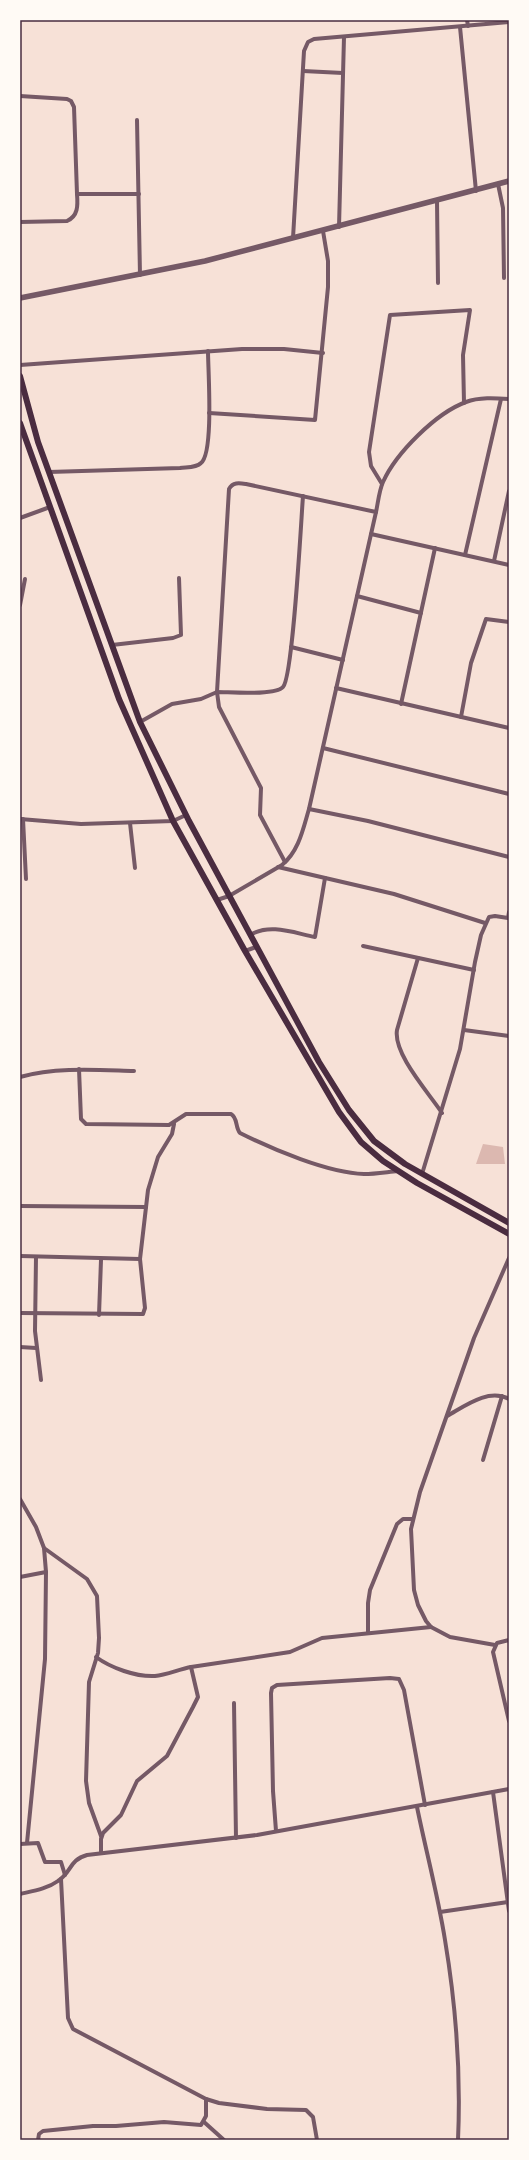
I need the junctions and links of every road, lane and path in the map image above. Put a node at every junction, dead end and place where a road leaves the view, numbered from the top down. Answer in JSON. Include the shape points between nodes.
{"nodes":[{"id":1,"x":467,"y":20,"type":"edge"},
{"id":2,"x":509,"y":22,"type":"edge"},
{"id":3,"x":468,"y":26,"type":"junction"},
{"id":4,"x":460,"y":27,"type":"junction"},
{"id":5,"x":344,"y":37,"type":"junction"},
{"id":6,"x":303,"y":70,"type":"junction"},
{"id":7,"x":343,"y":73,"type":"junction"},
{"id":8,"x":20,"y":96,"type":"edge"},
{"id":9,"x":137,"y":120,"type":"dead end"},
{"id":10,"x":509,"y":181,"type":"edge"},
{"id":11,"x":498,"y":184,"type":"junction"},
{"id":12,"x":476,"y":191,"type":"junction"},
{"id":13,"x":77,"y":194,"type":"junction"},
{"id":14,"x":139,"y":194,"type":"junction"},
{"id":15,"x":437,"y":201,"type":"junction"},
{"id":16,"x":20,"y":222,"type":"edge"},
{"id":17,"x":339,"y":227,"type":"junction"},
{"id":18,"x":323,"y":231,"type":"junction"},
{"id":19,"x":293,"y":238,"type":"junction"},
{"id":20,"x":140,"y":275,"type":"junction"},
{"id":21,"x":504,"y":278,"type":"dead end"},
{"id":22,"x":438,"y":283,"type":"dead end"},
{"id":23,"x":20,"y":298,"type":"edge"},
{"id":24,"x":208,"y":351,"type":"junction"},
{"id":25,"x":323,"y":353,"type":"junction"},
{"id":26,"x":20,"y":366,"type":"edge"},
{"id":27,"x":20,"y":376,"type":"edge"},
{"id":28,"x":501,"y":399,"type":"junction"},
{"id":29,"x":509,"y":399,"type":"edge"},
{"id":30,"x":464,"y":403,"type":"junction"},
{"id":31,"x":210,"y":413,"type":"junction"},
{"id":32,"x":20,"y":423,"type":"edge"},
{"id":33,"x":49,"y":472,"type":"junction"},
{"id":34,"x":382,"y":484,"type":"junction"},
{"id":35,"x":509,"y":491,"type":"edge"},
{"id":36,"x":303,"y":496,"type":"junction"},
{"id":37,"x":50,"y":507,"type":"junction"},
{"id":38,"x":376,"y":512,"type":"junction"},
{"id":39,"x":20,"y":518,"type":"edge"},
{"id":40,"x":371,"y":534,"type":"junction"},
{"id":41,"x":435,"y":548,"type":"junction"},
{"id":42,"x":465,"y":555,"type":"junction"},
{"id":43,"x":494,"y":562,"type":"junction"},
{"id":44,"x":509,"y":565,"type":"edge"},
{"id":45,"x":179,"y":578,"type":"dead end"},
{"id":46,"x":25,"y":579,"type":"dead end"},
{"id":47,"x":357,"y":596,"type":"junction"},
{"id":48,"x":20,"y":605,"type":"edge"},
{"id":49,"x":421,"y":613,"type":"junction"},
{"id":50,"x":509,"y":622,"type":"edge"},
{"id":51,"x":112,"y":645,"type":"junction"},
{"id":52,"x":291,"y":647,"type":"junction"},
{"id":53,"x":343,"y":660,"type":"junction"},
{"id":54,"x":336,"y":688,"type":"junction"},
{"id":55,"x":217,"y":692,"type":"junction"},
{"id":56,"x":401,"y":704,"type":"junction"},
{"id":57,"x":461,"y":717,"type":"junction"},
{"id":58,"x":140,"y":722,"type":"junction"},
{"id":59,"x":509,"y":728,"type":"edge"},
{"id":60,"x":323,"y":748,"type":"junction"},
{"id":61,"x":509,"y":794,"type":"edge"},
{"id":62,"x":309,"y":809,"type":"junction"},
{"id":63,"x":186,"y":815,"type":"junction"},
{"id":64,"x":21,"y":819,"type":"edge"},
{"id":65,"x":173,"y":821,"type":"junction"},
{"id":66,"x":130,"y":823,"type":"junction"},
{"id":67,"x":509,"y":857,"type":"edge"},
{"id":68,"x":285,"y":862,"type":"junction"},
{"id":69,"x":278,"y":867,"type":"junction"},
{"id":70,"x":135,"y":868,"type":"dead end"},
{"id":71,"x":325,"y":878,"type":"junction"},
{"id":72,"x":26,"y":879,"type":"dead end"},
{"id":73,"x":229,"y":896,"type":"junction"},
{"id":74,"x":217,"y":900,"type":"junction"},
{"id":75,"x":509,"y":912,"type":"edge"},
{"id":76,"x":509,"y":918,"type":"edge"},
{"id":77,"x":485,"y":923,"type":"junction"},
{"id":78,"x":250,"y":935,"type":"junction"},
{"id":79,"x":363,"y":946,"type":"dead end"},
{"id":80,"x":256,"y":947,"type":"junction"},
{"id":81,"x":245,"y":951,"type":"junction"},
{"id":82,"x":418,"y":958,"type":"junction"},
{"id":83,"x":474,"y":970,"type":"junction"},
{"id":84,"x":464,"y":1030,"type":"junction"},
{"id":85,"x":509,"y":1036,"type":"edge"},
{"id":86,"x":79,"y":1069,"type":"junction"},
{"id":87,"x":134,"y":1070,"type":"dead end"},
{"id":88,"x":20,"y":1077,"type":"edge"},
{"id":89,"x":442,"y":1113,"type":"junction"},
{"id":90,"x":174,"y":1124,"type":"junction"},
{"id":91,"x":398,"y":1171,"type":"junction"},
{"id":92,"x":422,"y":1174,"type":"junction"},
{"id":93,"x":20,"y":1206,"type":"edge"},
{"id":94,"x":146,"y":1207,"type":"junction"},
{"id":95,"x":509,"y":1223,"type":"edge"},
{"id":96,"x":509,"y":1234,"type":"edge"},
{"id":97,"x":20,"y":1256,"type":"edge"},
{"id":98,"x":36,"y":1257,"type":"junction"},
{"id":99,"x":509,"y":1258,"type":"edge"},
{"id":100,"x":140,"y":1259,"type":"junction"},
{"id":101,"x":101,"y":1260,"type":"junction"},
{"id":102,"x":20,"y":1313,"type":"edge"},
{"id":103,"x":34,"y":1313,"type":"junction"},
{"id":104,"x":99,"y":1315,"type":"junction"},
{"id":105,"x":20,"y":1347,"type":"edge"},
{"id":106,"x":36,"y":1348,"type":"junction"},
{"id":107,"x":41,"y":1380,"type":"dead end"},
{"id":108,"x":502,"y":1396,"type":"junction"},
{"id":109,"x":509,"y":1399,"type":"edge"},
{"id":110,"x":447,"y":1416,"type":"junction"},
{"id":111,"x":483,"y":1460,"type":"dead end"},
{"id":112,"x":20,"y":1499,"type":"edge"},
{"id":113,"x":412,"y":1519,"type":"junction"},
{"id":114,"x":44,"y":1548,"type":"junction"},
{"id":115,"x":46,"y":1572,"type":"junction"},
{"id":116,"x":20,"y":1577,"type":"edge"},
{"id":117,"x":431,"y":1627,"type":"junction"},
{"id":118,"x":368,"y":1633,"type":"junction"},
{"id":119,"x":509,"y":1640,"type":"edge"},
{"id":120,"x":494,"y":1645,"type":"junction"},
{"id":121,"x":96,"y":1657,"type":"junction"},
{"id":122,"x":191,"y":1667,"type":"junction"},
{"id":123,"x":234,"y":1703,"type":"dead end"},
{"id":124,"x":509,"y":1721,"type":"edge"},
{"id":125,"x":509,"y":1789,"type":"edge"},
{"id":126,"x":492,"y":1792,"type":"junction"},
{"id":127,"x":424,"y":1805,"type":"junction"},
{"id":128,"x":417,"y":1807,"type":"junction"},
{"id":129,"x":276,"y":1831,"type":"junction"},
{"id":130,"x":101,"y":1836,"type":"junction"},
{"id":131,"x":236,"y":1838,"type":"junction"},
{"id":132,"x":27,"y":1843,"type":"junction"},
{"id":133,"x":20,"y":1844,"type":"edge"},
{"id":134,"x":101,"y":1853,"type":"junction"},
{"id":135,"x":65,"y":1875,"type":"junction"},
{"id":136,"x":61,"y":1879,"type":"junction"},
{"id":137,"x":20,"y":1894,"type":"edge"},
{"id":138,"x":508,"y":1902,"type":"edge"},
{"id":139,"x":509,"y":1911,"type":"edge"},
{"id":140,"x":440,"y":1912,"type":"junction"},
{"id":141,"x":206,"y":2099,"type":"junction"},
{"id":142,"x":204,"y":2122,"type":"junction"},
{"id":143,"x":38,"y":2140,"type":"edge"},
{"id":144,"x":224,"y":2140,"type":"edge"},
{"id":145,"x":317,"y":2140,"type":"edge"},
{"id":146,"x":458,"y":2140,"type":"edge"}],
"edges":[{"from":1,"to":3,"type":"street"},
{"from":2,"to":3,"type":"street"},
{"from":3,"to":4,"type":"street"},
{"from":4,"to":5,"type":"street"},
{"from":4,"to":12,"type":"street"},
{"from":5,"to":6,"type":"street","via":[[314,39],[308,42],[304,51]]},
{"from":5,"to":7,"type":"street"},
{"from":6,"to":7,"type":"street"},
{"from":6,"to":19,"type":"street"},
{"from":7,"to":17,"type":"street"},
{"from":8,"to":13,"type":"street","via":[[71,101],[74,107]]},
{"from":9,"to":14,"type":"street"},
{"from":10,"to":11,"type":"street"},
{"from":11,"to":12,"type":"street"},
{"from":11,"to":21,"type":"street","via":[[503,208]]},
{"from":12,"to":15,"type":"street"},
{"from":13,"to":14,"type":"street"},
{"from":13,"to":16,"type":"street","via":[[76,214],[72,219]]},
{"from":14,"to":20,"type":"street"},
{"from":15,"to":17,"type":"street"},
{"from":15,"to":22,"type":"street"},
{"from":17,"to":18,"type":"street"},
{"from":18,"to":19,"type":"street"},
{"from":18,"to":25,"type":"street","via":[[329,281]]},
{"from":19,"to":20,"type":"street"},
{"from":20,"to":23,"type":"street"},
{"from":24,"to":25,"type":"street","via":[[268,348]]},
{"from":24,"to":26,"type":"street"},
{"from":24,"to":31,"type":"street"},
{"from":25,"to":31,"type":"street","via":[[315,420]]},
{"from":27,"to":33,"type":"main road"},
{"from":28,"to":29,"type":"street"},
{"from":28,"to":30,"type":"street","via":[[478,399]]},
{"from":28,"to":42,"type":"street"},
{"from":30,"to":34,"type":"street","via":[[435,421],[408,446],[392,464]]},
{"from":30,"to":34,"type":"street","via":[[463,355],[470,310],[390,315],[369,452],[371,466]]},
{"from":31,"to":33,"type":"street","via":[[206,455],[202,463],[196,466]]},
{"from":32,"to":37,"type":"main road"},
{"from":33,"to":51,"type":"main road"},
{"from":34,"to":38,"type":"street"},
{"from":35,"to":43,"type":"street"},
{"from":36,"to":38,"type":"street"},
{"from":36,"to":52,"type":"street"},
{"from":36,"to":55,"type":"street","via":[[237,483],[229,489]]},
{"from":37,"to":39,"type":"street"},
{"from":37,"to":65,"type":"main road","via":[[127,720]]},
{"from":38,"to":40,"type":"street"},
{"from":40,"to":41,"type":"street"},
{"from":40,"to":47,"type":"street"},
{"from":41,"to":42,"type":"street"},
{"from":41,"to":49,"type":"street"},
{"from":42,"to":43,"type":"street"},
{"from":43,"to":44,"type":"street"},
{"from":45,"to":51,"type":"street","via":[[181,635]]},
{"from":46,"to":48,"type":"street"},
{"from":47,"to":49,"type":"street"},
{"from":47,"to":53,"type":"street"},
{"from":49,"to":56,"type":"street"},
{"from":50,"to":57,"type":"street","via":[[486,619],[471,663]]},
{"from":51,"to":58,"type":"main road"},
{"from":52,"to":53,"type":"street"},
{"from":52,"to":55,"type":"street","via":[[286,680],[279,690]]},
{"from":53,"to":54,"type":"street"},
{"from":54,"to":56,"type":"street"},
{"from":54,"to":60,"type":"street"},
{"from":55,"to":58,"type":"street","via":[[201,699],[172,704]]},
{"from":55,"to":68,"type":"street","via":[[219,707],[261,788],[260,815]]},
{"from":56,"to":57,"type":"street"},
{"from":57,"to":59,"type":"street"},
{"from":58,"to":63,"type":"main road"},
{"from":60,"to":61,"type":"street"},
{"from":60,"to":62,"type":"street"},
{"from":62,"to":67,"type":"street","via":[[368,821]]},
{"from":62,"to":68,"type":"street","via":[[296,848]]},
{"from":63,"to":65,"type":"street"},
{"from":63,"to":73,"type":"main road"},
{"from":64,"to":66,"type":"street","via":[[81,824]]},
{"from":64,"to":72,"type":"street"},
{"from":65,"to":66,"type":"street"},
{"from":65,"to":74,"type":"main road"},
{"from":66,"to":70,"type":"street"},
{"from":68,"to":69,"type":"street"},
{"from":69,"to":71,"type":"street"},
{"from":69,"to":73,"type":"street"},
{"from":71,"to":77,"type":"street","via":[[394,894]]},
{"from":71,"to":78,"type":"street","via":[[315,937],[270,928]]},
{"from":73,"to":74,"type":"street"},
{"from":73,"to":78,"type":"main road"},
{"from":74,"to":81,"type":"main road"},
{"from":75,"to":76,"type":"street"},
{"from":76,"to":77,"type":"street","via":[[492,916]]},
{"from":77,"to":83,"type":"street"},
{"from":78,"to":80,"type":"main road"},
{"from":79,"to":82,"type":"street"},
{"from":80,"to":81,"type":"street"},
{"from":80,"to":92,"type":"main road","via":[[319,1062],[360,1125],[374,1141]]},
{"from":81,"to":91,"type":"main road","via":[[347,1125],[373,1152]]},
{"from":82,"to":83,"type":"street"},
{"from":82,"to":89,"type":"street","via":[[396,1040],[404,1058]]},
{"from":83,"to":84,"type":"street"},
{"from":84,"to":85,"type":"street"},
{"from":84,"to":89,"type":"street"},
{"from":86,"to":87,"type":"street"},
{"from":86,"to":88,"type":"street"},
{"from":86,"to":90,"type":"street","via":[[81,1116],[84,1123]]},
{"from":89,"to":92,"type":"street"},
{"from":90,"to":91,"type":"street","via":[[186,1114],[231,1114],[240,1133],[309,1160],[364,1174]]},
{"from":90,"to":94,"type":"street","via":[[172,1134],[161,1150],[153,1169]]},
{"from":91,"to":96,"type":"main road"},
{"from":92,"to":95,"type":"main road"},
{"from":93,"to":94,"type":"street"},
{"from":94,"to":100,"type":"street"},
{"from":97,"to":98,"type":"street"},
{"from":98,"to":101,"type":"street"},
{"from":98,"to":103,"type":"street"},
{"from":99,"to":110,"type":"street","via":[[474,1338]]},
{"from":100,"to":101,"type":"street"},
{"from":100,"to":104,"type":"street","via":[[145,1308],[143,1314]]},
{"from":101,"to":104,"type":"street"},
{"from":102,"to":103,"type":"street"},
{"from":103,"to":104,"type":"street"},
{"from":103,"to":106,"type":"street"},
{"from":105,"to":106,"type":"street"},
{"from":106,"to":107,"type":"street"},
{"from":108,"to":109,"type":"street"},
{"from":108,"to":110,"type":"street","via":[[485,1396]]},
{"from":108,"to":111,"type":"street"},
{"from":110,"to":113,"type":"street"},
{"from":112,"to":114,"type":"street"},
{"from":113,"to":117,"type":"street","via":[[410,1539],[414,1590],[421,1613]]},
{"from":113,"to":118,"type":"street","via":[[397,1524],[370,1590]]},
{"from":114,"to":115,"type":"street"},
{"from":114,"to":121,"type":"street","via":[[82,1574],[95,1590],[99,1622]]},
{"from":115,"to":116,"type":"street"},
{"from":115,"to":132,"type":"street","via":[[45,1659]]},
{"from":117,"to":118,"type":"street"},
{"from":117,"to":120,"type":"street","via":[[463,1641]]},
{"from":118,"to":122,"type":"street","via":[[322,1638],[290,1652]]},
{"from":119,"to":120,"type":"street"},
{"from":120,"to":124,"type":"street","via":[[493,1652]]},
{"from":121,"to":122,"type":"street","via":[[108,1666],[155,1676]]},
{"from":121,"to":130,"type":"street","via":[[90,1682],[86,1781],[89,1803]]},
{"from":122,"to":130,"type":"street","via":[[198,1697],[171,1750],[164,1760],[137,1781],[121,1815]]},
{"from":123,"to":131,"type":"street"},
{"from":125,"to":126,"type":"street"},
{"from":126,"to":127,"type":"street"},
{"from":126,"to":138,"type":"street"},
{"from":127,"to":128,"type":"street"},
{"from":127,"to":129,"type":"street","via":[[404,1690],[399,1679],[277,1685],[272,1688],[271,1693]]},
{"from":128,"to":129,"type":"street"},
{"from":128,"to":140,"type":"street"},
{"from":129,"to":131,"type":"street"},
{"from":130,"to":134,"type":"street"},
{"from":131,"to":134,"type":"street"},
{"from":132,"to":133,"type":"street"},
{"from":132,"to":135,"type":"street","via":[[38,1843],[45,1862],[61,1862]]},
{"from":134,"to":135,"type":"street","via":[[79,1857]]},
{"from":135,"to":136,"type":"street"},
{"from":136,"to":137,"type":"street","via":[[45,1887]]},
{"from":136,"to":141,"type":"street","via":[[70,2026],[75,2031]]},
{"from":138,"to":139,"type":"street"},
{"from":138,"to":140,"type":"street"},
{"from":140,"to":146,"type":"street","via":[[456,2033],[460,2089]]},
{"from":141,"to":142,"type":"street"},
{"from":141,"to":145,"type":"street","via":[[218,2103],[267,2109],[306,2110],[313,2117]]},
{"from":142,"to":143,"type":"street","via":[[197,2125],[164,2122],[64,2128],[43,2131],[39,2134]]},
{"from":142,"to":144,"type":"street"}]}
